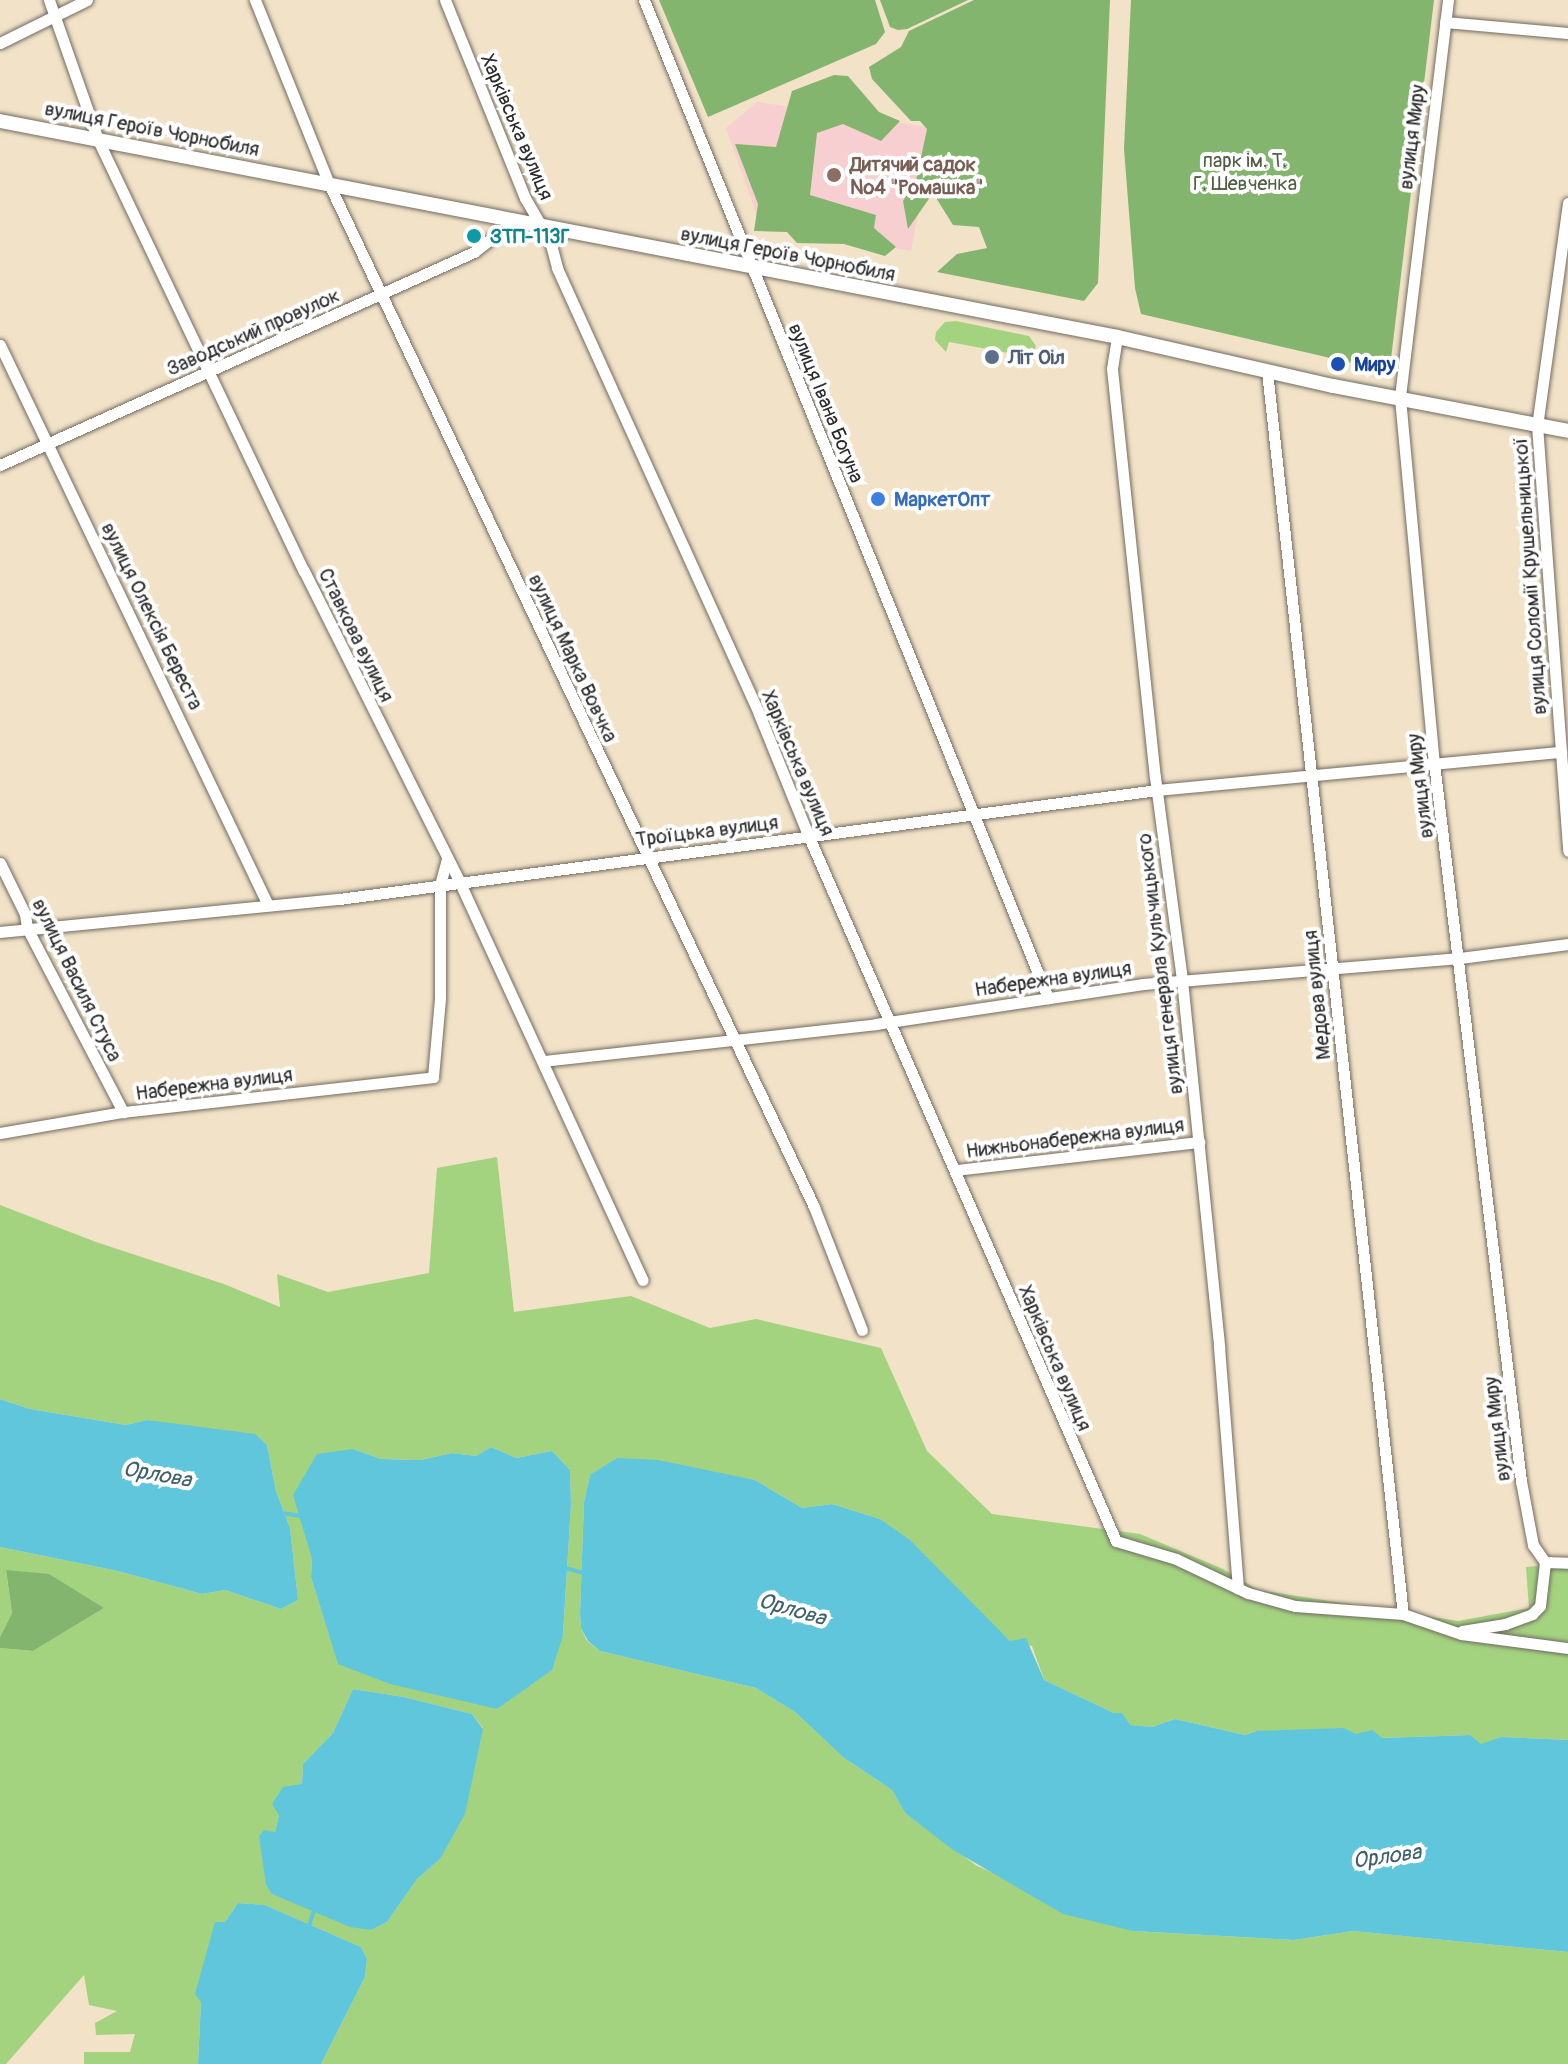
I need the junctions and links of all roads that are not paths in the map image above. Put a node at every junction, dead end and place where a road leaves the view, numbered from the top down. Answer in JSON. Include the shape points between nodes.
{"nodes":[{"id":1,"x":49,"y":0,"type":"edge"},
{"id":2,"x":87,"y":0,"type":"edge"},
{"id":3,"x":255,"y":0,"type":"edge"},
{"id":4,"x":445,"y":0,"type":"edge"},
{"id":5,"x":644,"y":0,"type":"edge"},
{"id":6,"x":1448,"y":0,"type":"edge"},
{"id":7,"x":54,"y":15,"type":"junction"},
{"id":8,"x":1445,"y":22,"type":"junction"},
{"id":9,"x":1568,"y":33,"type":"edge"},
{"id":10,"x":0,"y":43,"type":"edge"},
{"id":11,"x":0,"y":121,"type":"edge"},
{"id":12,"x":98,"y":140,"type":"junction"},
{"id":13,"x":329,"y":184,"type":"junction"},
{"id":14,"x":1568,"y":203,"type":"edge"},
{"id":15,"x":515,"y":220,"type":"junction"},
{"id":16,"x":540,"y":226,"type":"junction"},
{"id":17,"x":750,"y":267,"type":"junction"},
{"id":18,"x":381,"y":295,"type":"junction"},
{"id":19,"x":1117,"y":337,"type":"junction"},
{"id":20,"x":0,"y":345,"type":"edge"},
{"id":21,"x":1267,"y":371,"type":"junction"},
{"id":22,"x":209,"y":372,"type":"junction"},
{"id":23,"x":1400,"y":398,"type":"junction"},
{"id":24,"x":1537,"y":425,"type":"junction"},
{"id":25,"x":1568,"y":431,"type":"edge"},
{"id":26,"x":48,"y":444,"type":"junction"},
{"id":27,"x":0,"y":465,"type":"edge"},
{"id":28,"x":1561,"y":752,"type":"junction"},
{"id":29,"x":1434,"y":763,"type":"junction"},
{"id":30,"x":1313,"y":774,"type":"junction"},
{"id":31,"x":1157,"y":790,"type":"junction"},
{"id":32,"x":973,"y":814,"type":"junction"},
{"id":33,"x":809,"y":837,"type":"junction"},
{"id":34,"x":1568,"y":851,"type":"edge"},
{"id":35,"x":647,"y":856,"type":"junction"},
{"id":36,"x":447,"y":859,"type":"junction"},
{"id":37,"x":0,"y":863,"type":"edge"},
{"id":38,"x":460,"y":883,"type":"junction"},
{"id":39,"x":440,"y":885,"type":"junction"},
{"id":40,"x":268,"y":905,"type":"junction"},
{"id":41,"x":27,"y":928,"type":"junction"},
{"id":42,"x":0,"y":932,"type":"edge"},
{"id":43,"x":1568,"y":944,"type":"edge"},
{"id":44,"x":1460,"y":958,"type":"junction"},
{"id":45,"x":1331,"y":967,"type":"junction"},
{"id":46,"x":1182,"y":980,"type":"junction"},
{"id":47,"x":1048,"y":998,"type":"junction"},
{"id":48,"x":892,"y":1021,"type":"junction"},
{"id":49,"x":733,"y":1040,"type":"junction"},
{"id":50,"x":543,"y":1061,"type":"junction"},
{"id":51,"x":123,"y":1112,"type":"junction"},
{"id":52,"x":0,"y":1133,"type":"edge"},
{"id":53,"x":1199,"y":1142,"type":"junction"},
{"id":54,"x":956,"y":1170,"type":"junction"},
{"id":55,"x":643,"y":1280,"type":"dead end"},
{"id":56,"x":862,"y":1330,"type":"dead end"},
{"id":57,"x":1545,"y":1562,"type":"junction"},
{"id":58,"x":1568,"y":1563,"type":"edge"},
{"id":59,"x":1238,"y":1588,"type":"junction"},
{"id":60,"x":1403,"y":1614,"type":"junction"},
{"id":61,"x":1455,"y":1632,"type":"junction"},
{"id":62,"x":1568,"y":1648,"type":"edge"}],
"edges":[{"from":1,"to":7,"type":"street","name":"Ставкова вулиця"},
{"from":2,"to":7,"type":"street"},
{"from":3,"to":13,"type":"street","name":"вулиця Марка Вовчка"},
{"from":4,"to":16,"type":"street","name":"Харківська вулиця"},
{"from":5,"to":17,"type":"street","name":"вулиця Івана Богуна"},
{"from":6,"to":8,"type":"street","name":"вулиця Миру"},
{"from":7,"to":10,"type":"street"},
{"from":7,"to":12,"type":"street","name":"Ставкова вулиця"},
{"from":8,"to":9,"type":"street"},
{"from":8,"to":23,"type":"street","name":"вулиця Миру"},
{"from":11,"to":12,"type":"street","name":"вулиця Героїв Чорнобиля"},
{"from":12,"to":13,"type":"street","name":"вулиця Героїв Чорнобиля"},
{"from":12,"to":22,"type":"street","name":"Ставкова вулиця"},
{"from":13,"to":15,"type":"street","name":"вулиця Героїв Чорнобиля"},
{"from":13,"to":18,"type":"street","name":"вулиця Марка Вовчка"},
{"from":14,"to":24,"type":"street","name":"вулиця Соломії Крушельницької"},
{"from":15,"to":16,"type":"street","name":"вулиця Героїв Чорнобиля"},
{"from":15,"to":18,"type":"street","name":"Заводський провулок","via":[[474,252]]},
{"from":16,"to":17,"type":"street","name":"вулиця Героїв Чорнобиля"},
{"from":16,"to":33,"type":"street","name":"Харківська вулиця"},
{"from":17,"to":19,"type":"street","name":"вулиця Героїв Чорнобиля"},
{"from":17,"to":32,"type":"street","name":"вулиця Івана Богуна"},
{"from":18,"to":22,"type":"street","name":"Заводський провулок"},
{"from":18,"to":35,"type":"street","name":"вулиця Марка Вовчка"},
{"from":19,"to":21,"type":"street","name":"вулиця Героїв Чорнобиля"},
{"from":19,"to":31,"type":"street","name":"вулиця генерала Кульчицького","via":[[1112,369]]},
{"from":20,"to":26,"type":"street","name":"вулиця Олексія Береста"},
{"from":21,"to":23,"type":"street","name":"вулиця Героїв Чорнобиля"},
{"from":21,"to":30,"type":"street","name":"Медова вулиця"},
{"from":22,"to":26,"type":"street","name":"Заводський провулок"},
{"from":22,"to":36,"type":"street","name":"Ставкова вулиця"},
{"from":23,"to":24,"type":"street","name":"вулиця Героїв Чорнобиля"},
{"from":23,"to":29,"type":"street","name":"вулиця Миру"},
{"from":24,"to":25,"type":"street","name":"вулиця Героїв Чорнобиля"},
{"from":24,"to":28,"type":"street","name":"вулиця Соломії Крушельницької"},
{"from":26,"to":27,"type":"street","name":"Заводський провулок"},
{"from":26,"to":40,"type":"street","name":"вулиця Олексія Береста"},
{"from":28,"to":29,"type":"street","name":"Троїцька вулиця"},
{"from":28,"to":34,"type":"street","name":"вулиця Соломії Крушельницької"},
{"from":29,"to":30,"type":"street","name":"Троїцька вулиця"},
{"from":29,"to":44,"type":"street","name":"вулиця Миру"},
{"from":30,"to":31,"type":"street","name":"Троїцька вулиця"},
{"from":30,"to":45,"type":"street","name":"Медова вулиця"},
{"from":31,"to":32,"type":"street","name":"Троїцька вулиця"},
{"from":31,"to":46,"type":"street","name":"вулиця генерала Кульчицького"},
{"from":32,"to":33,"type":"street","name":"Троїцька вулиця"},
{"from":32,"to":47,"type":"street","name":"вулиця Івана Богуна"},
{"from":33,"to":35,"type":"street","name":"Троїцька вулиця"},
{"from":33,"to":48,"type":"street","name":"Харківська вулиця"},
{"from":35,"to":38,"type":"street","name":"Троїцька вулиця"},
{"from":35,"to":49,"type":"street","name":"вулиця Марка Вовчка"},
{"from":36,"to":38,"type":"street","name":"Ставкова вулиця"},
{"from":36,"to":39,"type":"street"},
{"from":37,"to":41,"type":"street","name":"вулиця Василя Стуса"},
{"from":38,"to":39,"type":"street","name":"Троїцька вулиця"},
{"from":38,"to":50,"type":"street","name":"Ставкова вулиця"},
{"from":39,"to":40,"type":"street","name":"Троїцька вулиця"},
{"from":39,"to":51,"type":"street","name":"Набережна вулиця","via":[[440,998],[433,1077]]},
{"from":40,"to":41,"type":"street","name":"Троїцька вулиця"},
{"from":41,"to":42,"type":"street","name":"Троїцька вулиця"},
{"from":41,"to":51,"type":"street","name":"вулиця Василя Стуса"},
{"from":43,"to":44,"type":"street","name":"Набережна вулиця"},
{"from":44,"to":45,"type":"street","name":"Набережна вулиця"},
{"from":44,"to":57,"type":"street","name":"вулиця Миру","via":[[1521,1481],[1533,1545]]},
{"from":45,"to":46,"type":"street","name":"Набережна вулиця"},
{"from":45,"to":60,"type":"street","name":"Медова вулиця"},
{"from":46,"to":47,"type":"street","name":"Набережна вулиця"},
{"from":46,"to":53,"type":"street","name":"вулиця генерала Кульчицького"},
{"from":47,"to":48,"type":"street","name":"Набережна вулиця"},
{"from":48,"to":49,"type":"street","name":"Набережна вулиця"},
{"from":48,"to":54,"type":"street","name":"Харківська вулиця"},
{"from":49,"to":50,"type":"street","name":"Набережна вулиця"},
{"from":49,"to":56,"type":"street","name":"вулиця Марка Вовчка","via":[[814,1207]]},
{"from":50,"to":55,"type":"street","name":"Ставкова вулиця"},
{"from":51,"to":52,"type":"street","name":"Набережна вулиця"},
{"from":53,"to":54,"type":"street","name":"Нижньонабережна вулиця"},
{"from":53,"to":59,"type":"street","name":"вулиця генерала Кульчицького"},
{"from":54,"to":59,"type":"street","name":"Харківська вулиця","via":[[1116,1541],[1176,1559]]},
{"from":57,"to":58,"type":"street"},
{"from":57,"to":61,"type":"street","via":[[1540,1606],[1532,1614]]},
{"from":59,"to":60,"type":"street","via":[[1295,1606]]},
{"from":60,"to":61,"type":"street"},
{"from":61,"to":62,"type":"street"}]}
